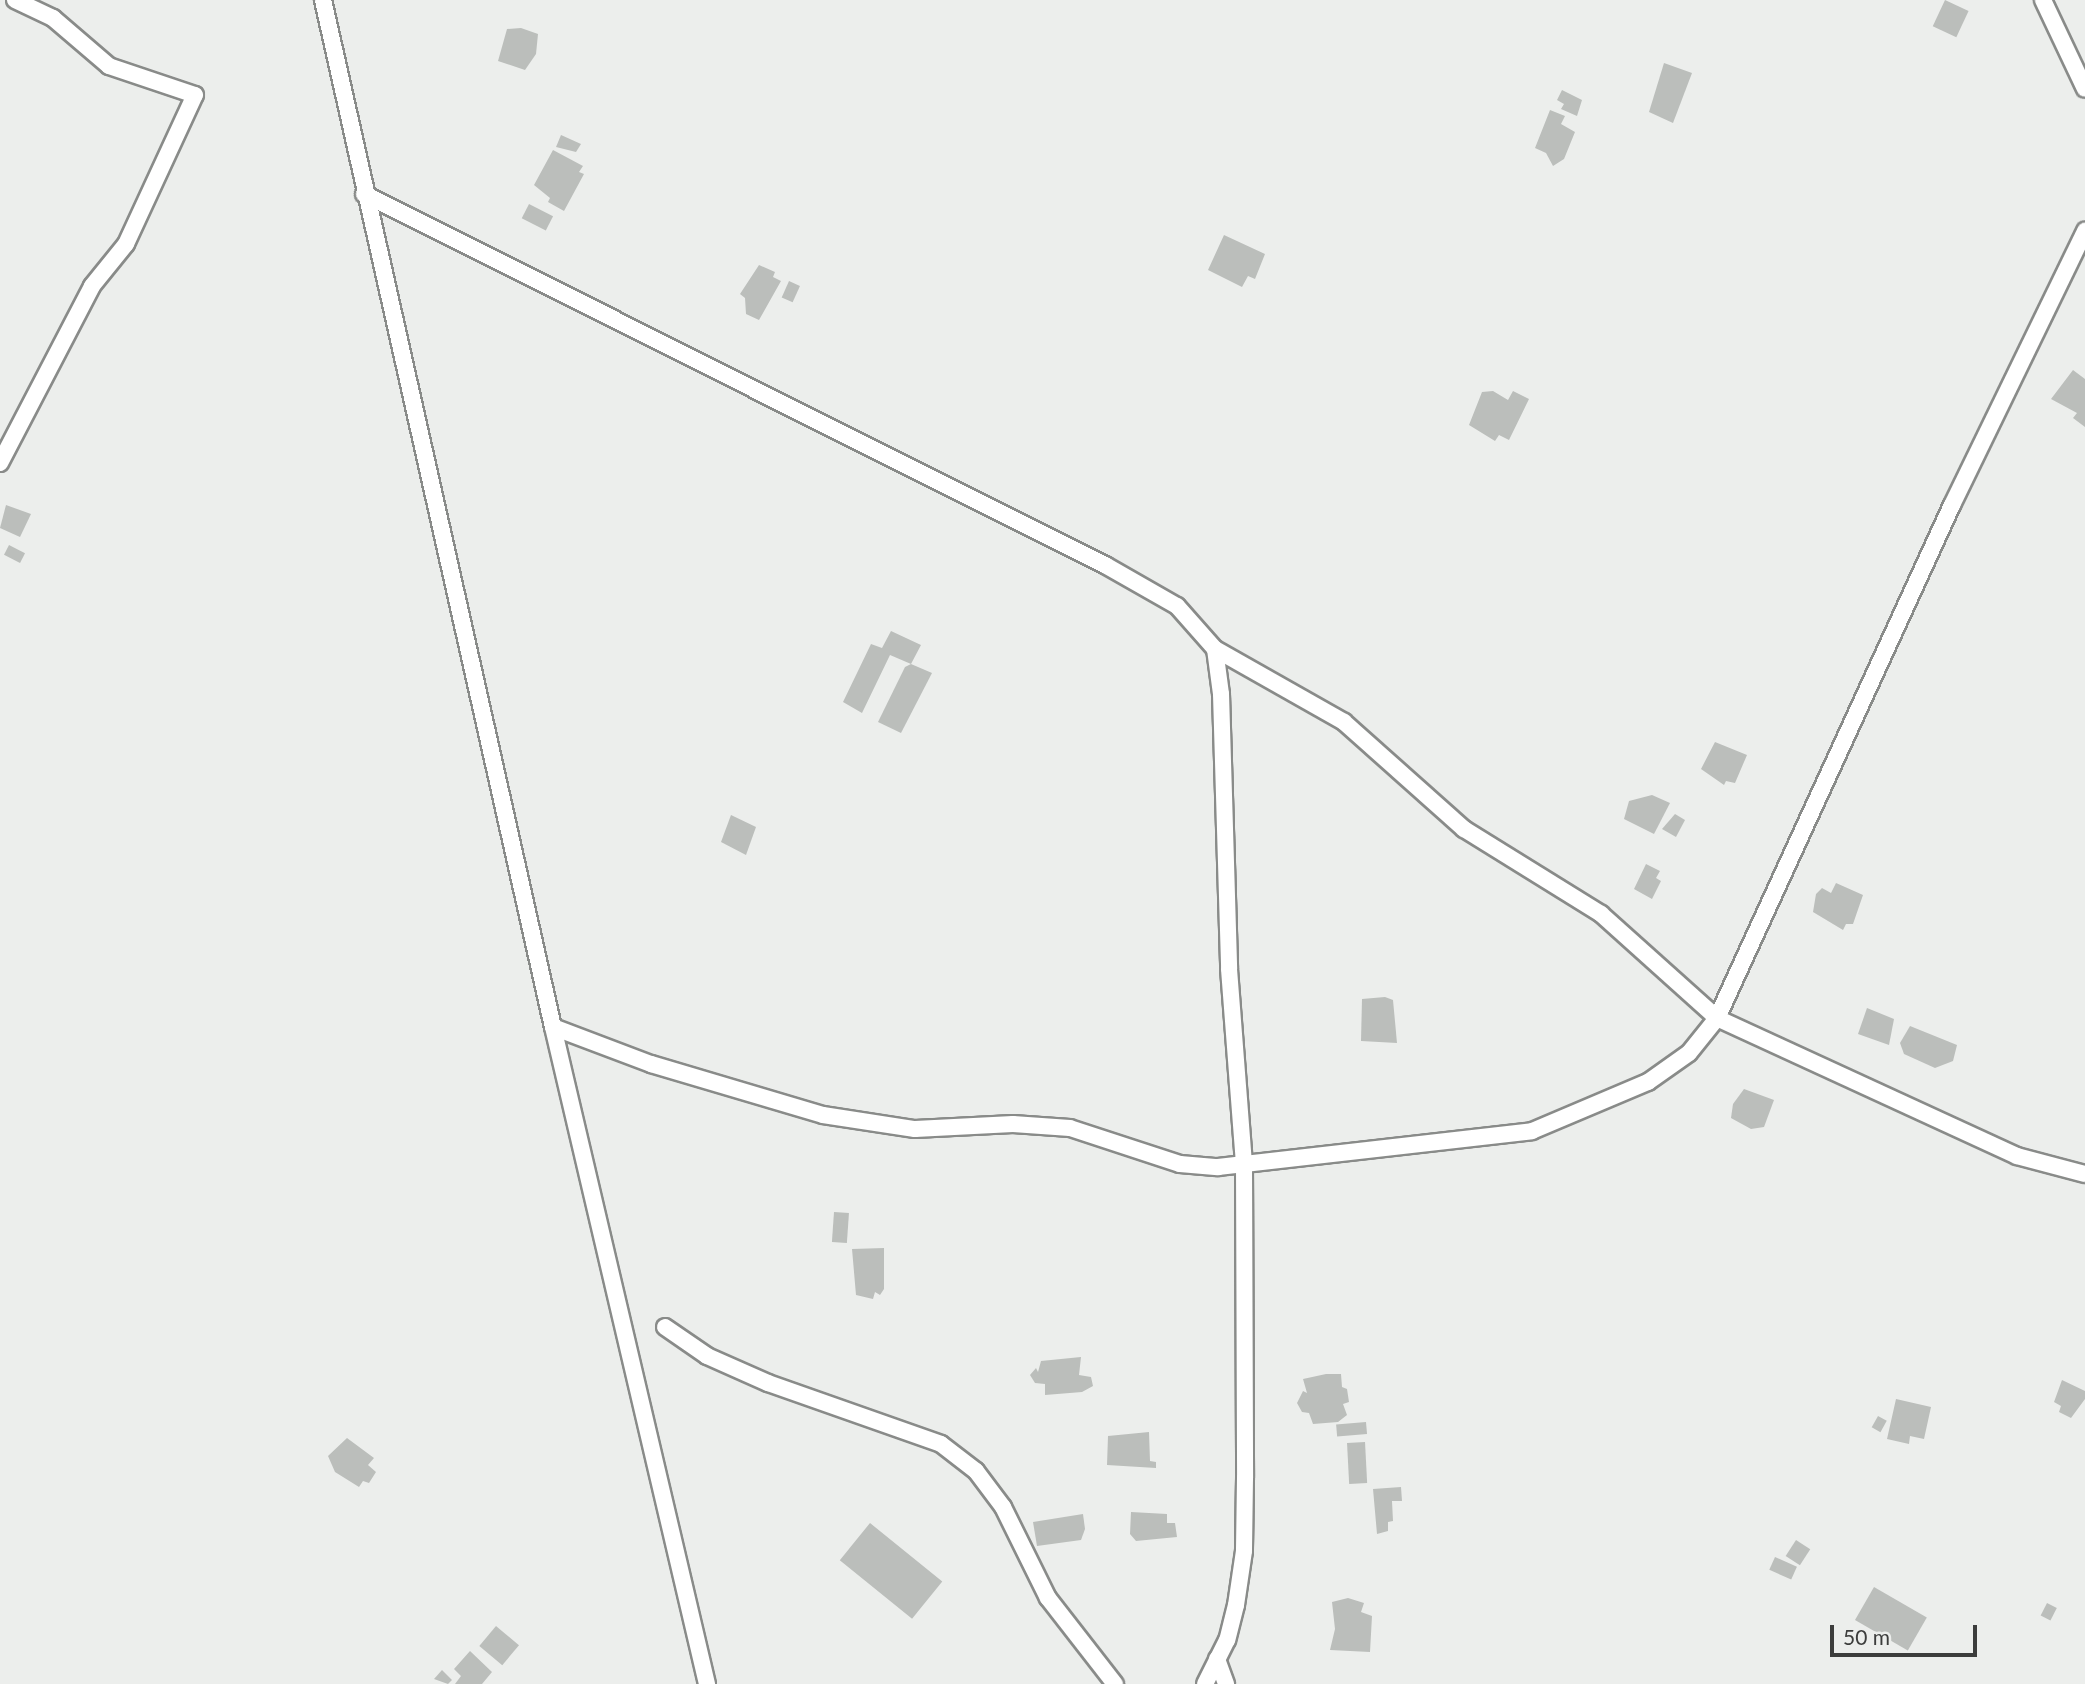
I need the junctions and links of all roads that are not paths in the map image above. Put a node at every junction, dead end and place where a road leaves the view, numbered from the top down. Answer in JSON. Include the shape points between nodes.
{"nodes":[{"id":1,"x":15,"y":0,"type":"edge"},
{"id":2,"x":323,"y":0,"type":"edge"},
{"id":3,"x":2043,"y":0,"type":"edge"},
{"id":4,"x":2085,"y":89,"type":"edge"},
{"id":5,"x":364,"y":194,"type":"junction"},
{"id":6,"x":2085,"y":231,"type":"edge"},
{"id":7,"x":0,"y":463,"type":"edge"},
{"id":8,"x":1215,"y":649,"type":"junction"},
{"id":9,"x":1717,"y":1018,"type":"junction"},
{"id":10,"x":553,"y":1027,"type":"junction"},
{"id":11,"x":1244,"y":1165,"type":"junction"},
{"id":12,"x":2085,"y":1174,"type":"edge"},
{"id":13,"x":665,"y":1327,"type":"dead end"},
{"id":14,"x":1217,"y":1659,"type":"junction"},
{"id":15,"x":707,"y":1684,"type":"edge"},
{"id":16,"x":1115,"y":1684,"type":"edge"},
{"id":17,"x":1205,"y":1684,"type":"edge"},
{"id":18,"x":1226,"y":1684,"type":"edge"}],
"edges":[{"from":1,"to":7,"type":"street","via":[[53,18],[109,66],[195,95],[126,244],[93,286]]},
{"from":2,"to":5,"type":"street"},
{"from":3,"to":4,"type":"street"},
{"from":5,"to":8,"type":"street","via":[[1105,565],[1177,606]]},
{"from":5,"to":10,"type":"street"},
{"from":6,"to":9,"type":"street","via":[[1952,505]]},
{"from":8,"to":9,"type":"street","via":[[1344,722],[1464,830],[1601,914]]},
{"from":8,"to":11,"type":"street","via":[[1221,694],[1229,969]]},
{"from":9,"to":11,"type":"street","via":[[1689,1052],[1648,1082],[1532,1131]]},
{"from":9,"to":12,"type":"street","via":[[2017,1156]]},
{"from":10,"to":11,"type":"street","via":[[651,1065],[823,1115],[915,1129],[1013,1124],[1070,1128],[1180,1164]]},
{"from":10,"to":15,"type":"street"},
{"from":11,"to":14,"type":"street","via":[[1244,1550],[1236,1605]]},
{"from":13,"to":16,"type":"street","via":[[707,1356],[768,1383],[941,1444],[976,1471],[1003,1507],[1048,1598]]},
{"from":14,"to":17,"type":"street"},
{"from":14,"to":18,"type":"street"}]}
